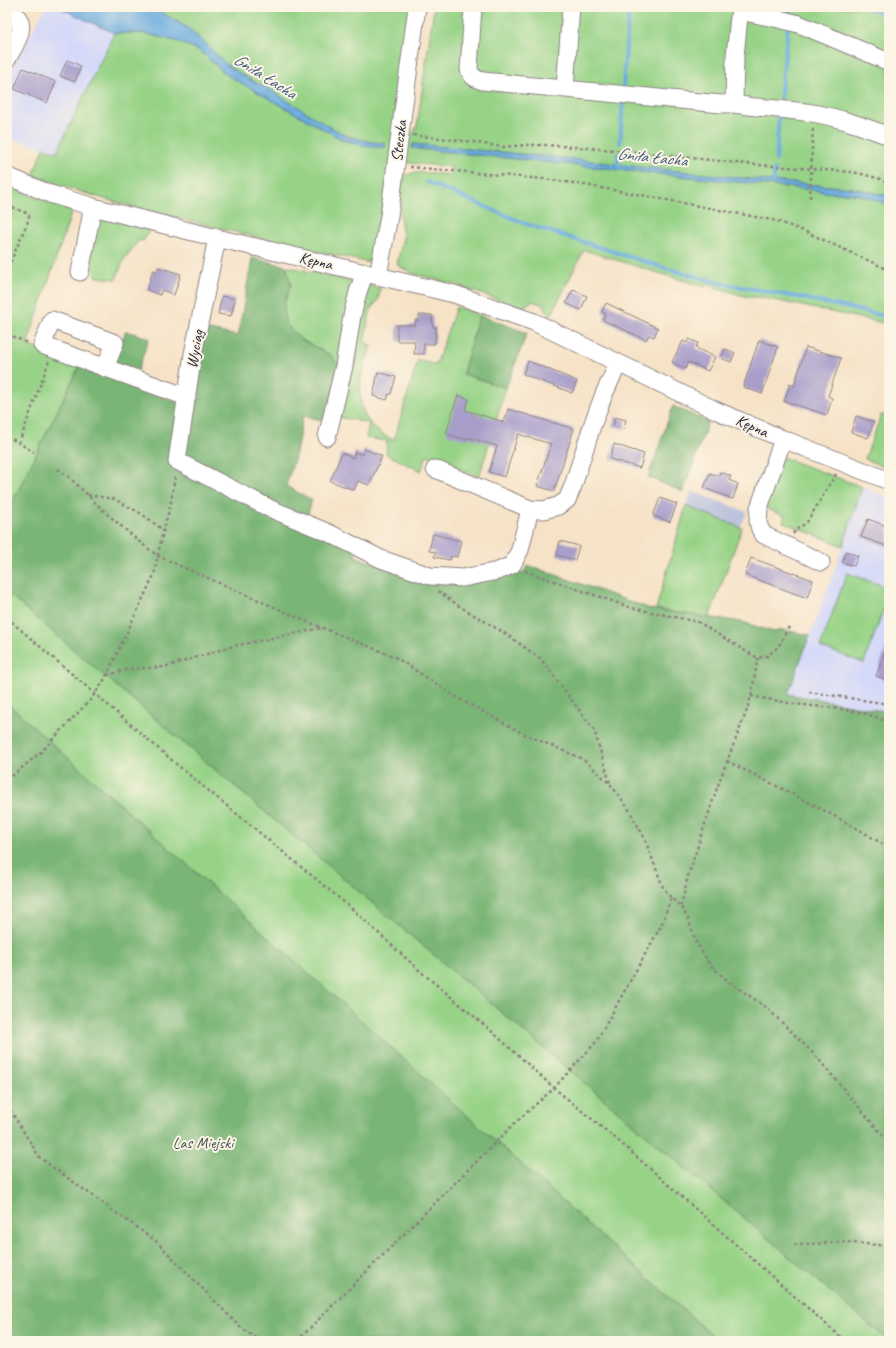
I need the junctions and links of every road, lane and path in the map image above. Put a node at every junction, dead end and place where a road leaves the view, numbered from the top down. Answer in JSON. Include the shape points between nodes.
{"nodes":[{"id":1,"x":417,"y":7,"type":"edge"},
{"id":2,"x":473,"y":7,"type":"edge"},
{"id":3,"x":571,"y":7,"type":"edge"},
{"id":4,"x":7,"y":9,"type":"edge"},
{"id":5,"x":740,"y":9,"type":"edge"},
{"id":6,"x":7,"y":59,"type":"edge"},
{"id":7,"x":889,"y":62,"type":"edge"},
{"id":8,"x":565,"y":90,"type":"junction"},
{"id":9,"x":734,"y":103,"type":"junction"},
{"id":10,"x":814,"y":113,"type":"junction"},
{"id":11,"x":399,"y":134,"type":"junction"},
{"id":12,"x":889,"y":136,"type":"edge"},
{"id":13,"x":396,"y":166,"type":"junction"},
{"id":14,"x":811,"y":169,"type":"junction"},
{"id":15,"x":7,"y":176,"type":"edge"},
{"id":16,"x":889,"y":182,"type":"edge"},
{"id":17,"x":810,"y":198,"type":"dead end"},
{"id":18,"x":7,"y":205,"type":"edge"},
{"id":19,"x":94,"y":207,"type":"junction"},
{"id":20,"x":216,"y":238,"type":"junction"},
{"id":21,"x":7,"y":270,"type":"edge"},
{"id":22,"x":889,"y":270,"type":"edge"},
{"id":23,"x":80,"y":272,"type":"dead end"},
{"id":24,"x":372,"y":274,"type":"junction"},
{"id":25,"x":7,"y":334,"type":"edge"},
{"id":26,"x":47,"y":350,"type":"junction"},
{"id":27,"x":618,"y":364,"type":"junction"},
{"id":28,"x":105,"y":368,"type":"junction"},
{"id":29,"x":187,"y":397,"type":"junction"},
{"id":30,"x":7,"y":436,"type":"edge"},
{"id":31,"x":327,"y":437,"type":"dead end"},
{"id":32,"x":782,"y":439,"type":"junction"},
{"id":33,"x":19,"y":443,"type":"junction"},
{"id":34,"x":34,"y":452,"type":"dead end"},
{"id":35,"x":177,"y":461,"type":"junction"},
{"id":36,"x":58,"y":469,"type":"dead end"},
{"id":37,"x":435,"y":469,"type":"dead end"},
{"id":38,"x":838,"y":470,"type":"dead end"},
{"id":39,"x":889,"y":481,"type":"edge"},
{"id":40,"x":87,"y":494,"type":"junction"},
{"id":41,"x":530,"y":509,"type":"junction"},
{"id":42,"x":163,"y":530,"type":"junction"},
{"id":43,"x":787,"y":546,"type":"junction"},
{"id":44,"x":158,"y":556,"type":"junction"},
{"id":45,"x":821,"y":562,"type":"dead end"},
{"id":46,"x":513,"y":563,"type":"junction"},
{"id":47,"x":430,"y":576,"type":"junction"},
{"id":48,"x":7,"y":618,"type":"edge"},
{"id":49,"x":790,"y":625,"type":"dead end"},
{"id":50,"x":322,"y":628,"type":"junction"},
{"id":51,"x":758,"y":658,"type":"junction"},
{"id":52,"x":107,"y":675,"type":"junction"},
{"id":53,"x":808,"y":692,"type":"dead end"},
{"id":54,"x":95,"y":693,"type":"junction"},
{"id":55,"x":752,"y":696,"type":"junction"},
{"id":56,"x":889,"y":704,"type":"edge"},
{"id":57,"x":889,"y":722,"type":"edge"},
{"id":58,"x":727,"y":761,"type":"junction"},
{"id":59,"x":7,"y":780,"type":"edge"},
{"id":60,"x":610,"y":784,"type":"junction"},
{"id":61,"x":889,"y":848,"type":"edge"},
{"id":62,"x":672,"y":898,"type":"junction"},
{"id":63,"x":681,"y":906,"type":"junction"},
{"id":64,"x":554,"y":1088,"type":"junction"},
{"id":65,"x":7,"y":1105,"type":"edge"},
{"id":66,"x":889,"y":1144,"type":"edge"},
{"id":67,"x":794,"y":1245,"type":"dead end"},
{"id":68,"x":889,"y":1246,"type":"edge"},
{"id":69,"x":260,"y":1341,"type":"edge"},
{"id":70,"x":297,"y":1341,"type":"edge"},
{"id":71,"x":845,"y":1341,"type":"edge"}],
"edges":[{"from":1,"to":11,"type":"street","name":"Steczka"},
{"from":2,"to":8,"type":"street","via":[[469,70],[474,78]]},
{"from":3,"to":8,"type":"street"},
{"from":4,"to":6,"type":"street","via":[[19,21],[21,29]]},
{"from":5,"to":7,"type":"street","via":[[799,24]]},
{"from":5,"to":9,"type":"street"},
{"from":8,"to":9,"type":"street"},
{"from":9,"to":10,"type":"street"},
{"from":10,"to":12,"type":"street"},
{"from":10,"to":14,"type":"path"},
{"from":11,"to":13,"type":"street","name":"Steczka"},
{"from":11,"to":14,"type":"path","via":[[503,147],[556,145]]},
{"from":13,"to":22,"type":"path","via":[[566,182],[777,221]]},
{"from":13,"to":24,"type":"street","name":"Steczka"},
{"from":14,"to":16,"type":"path","via":[[853,172]]},
{"from":14,"to":17,"type":"path"},
{"from":15,"to":19,"type":"street","name":"Kępna","via":[[50,194]]},
{"from":18,"to":21,"type":"path","via":[[29,216]]},
{"from":19,"to":20,"type":"street","name":"Kępna"},
{"from":19,"to":23,"type":"street"},
{"from":20,"to":24,"type":"street","name":"Kępna"},
{"from":20,"to":29,"type":"street","name":"Wyciąg"},
{"from":24,"to":27,"type":"street","name":"Kępna","via":[[454,294],[534,322]]},
{"from":24,"to":31,"type":"street","name":"Steczka","via":[[358,292]]},
{"from":25,"to":26,"type":"path"},
{"from":26,"to":28,"type":"street"},
{"from":26,"to":28,"type":"street","via":[[52,320],[115,343]]},
{"from":26,"to":33,"type":"path"},
{"from":27,"to":32,"type":"street","name":"Kępna"},
{"from":27,"to":41,"type":"street","via":[[604,394],[567,500],[544,510]]},
{"from":28,"to":29,"type":"street"},
{"from":29,"to":35,"type":"street","name":"Wyciąg"},
{"from":30,"to":33,"type":"path"},
{"from":32,"to":39,"type":"street","name":"Kępna"},
{"from":32,"to":43,"type":"street","via":[[759,508],[758,522],[764,535]]},
{"from":33,"to":34,"type":"path"},
{"from":35,"to":42,"type":"path","via":[[171,502]]},
{"from":35,"to":47,"type":"street","via":[[271,509],[329,533],[381,560]]},
{"from":36,"to":40,"type":"path"},
{"from":37,"to":41,"type":"street"},
{"from":38,"to":43,"type":"path","via":[[807,522],[795,531]]},
{"from":40,"to":42,"type":"path","via":[[114,499],[142,514]]},
{"from":40,"to":44,"type":"path"},
{"from":41,"to":46,"type":"street","via":[[520,550]]},
{"from":42,"to":44,"type":"path"},
{"from":43,"to":45,"type":"street"},
{"from":44,"to":50,"type":"path"},
{"from":44,"to":52,"type":"path","via":[[154,575]]},
{"from":46,"to":47,"type":"street","via":[[498,571],[463,578]]},
{"from":46,"to":51,"type":"path","via":[[520,569],[632,608],[698,622]]},
{"from":47,"to":60,"type":"path","via":[[439,592],[541,659],[594,730]]},
{"from":48,"to":54,"type":"path"},
{"from":49,"to":51,"type":"path","via":[[778,647],[767,656]]},
{"from":50,"to":52,"type":"path","via":[[233,646],[165,667],[129,669]]},
{"from":50,"to":60,"type":"path","via":[[395,657],[458,698],[522,733],[583,759]]},
{"from":51,"to":55,"type":"path"},
{"from":52,"to":54,"type":"path"},
{"from":53,"to":56,"type":"path"},
{"from":54,"to":59,"type":"path","via":[[40,753]]},
{"from":54,"to":64,"type":"path","via":[[181,768],[350,907],[420,972],[489,1029]]},
{"from":55,"to":57,"type":"path","via":[[864,713]]},
{"from":55,"to":58,"type":"path"},
{"from":58,"to":61,"type":"path","via":[[812,804]]},
{"from":58,"to":63,"type":"path","via":[[688,876]]},
{"from":60,"to":62,"type":"path","via":[[628,808],[644,837],[663,887]]},
{"from":62,"to":63,"type":"path"},
{"from":62,"to":64,"type":"path","via":[[660,926],[596,1042]]},
{"from":63,"to":66,"type":"path","via":[[696,942],[710,965],[767,1008],[815,1055]]},
{"from":64,"to":70,"type":"path","via":[[508,1130]]},
{"from":64,"to":71,"type":"path","via":[[622,1143]]},
{"from":65,"to":69,"type":"path","via":[[40,1158],[157,1242],[240,1327]]},
{"from":67,"to":68,"type":"path","via":[[844,1242]]}]}
